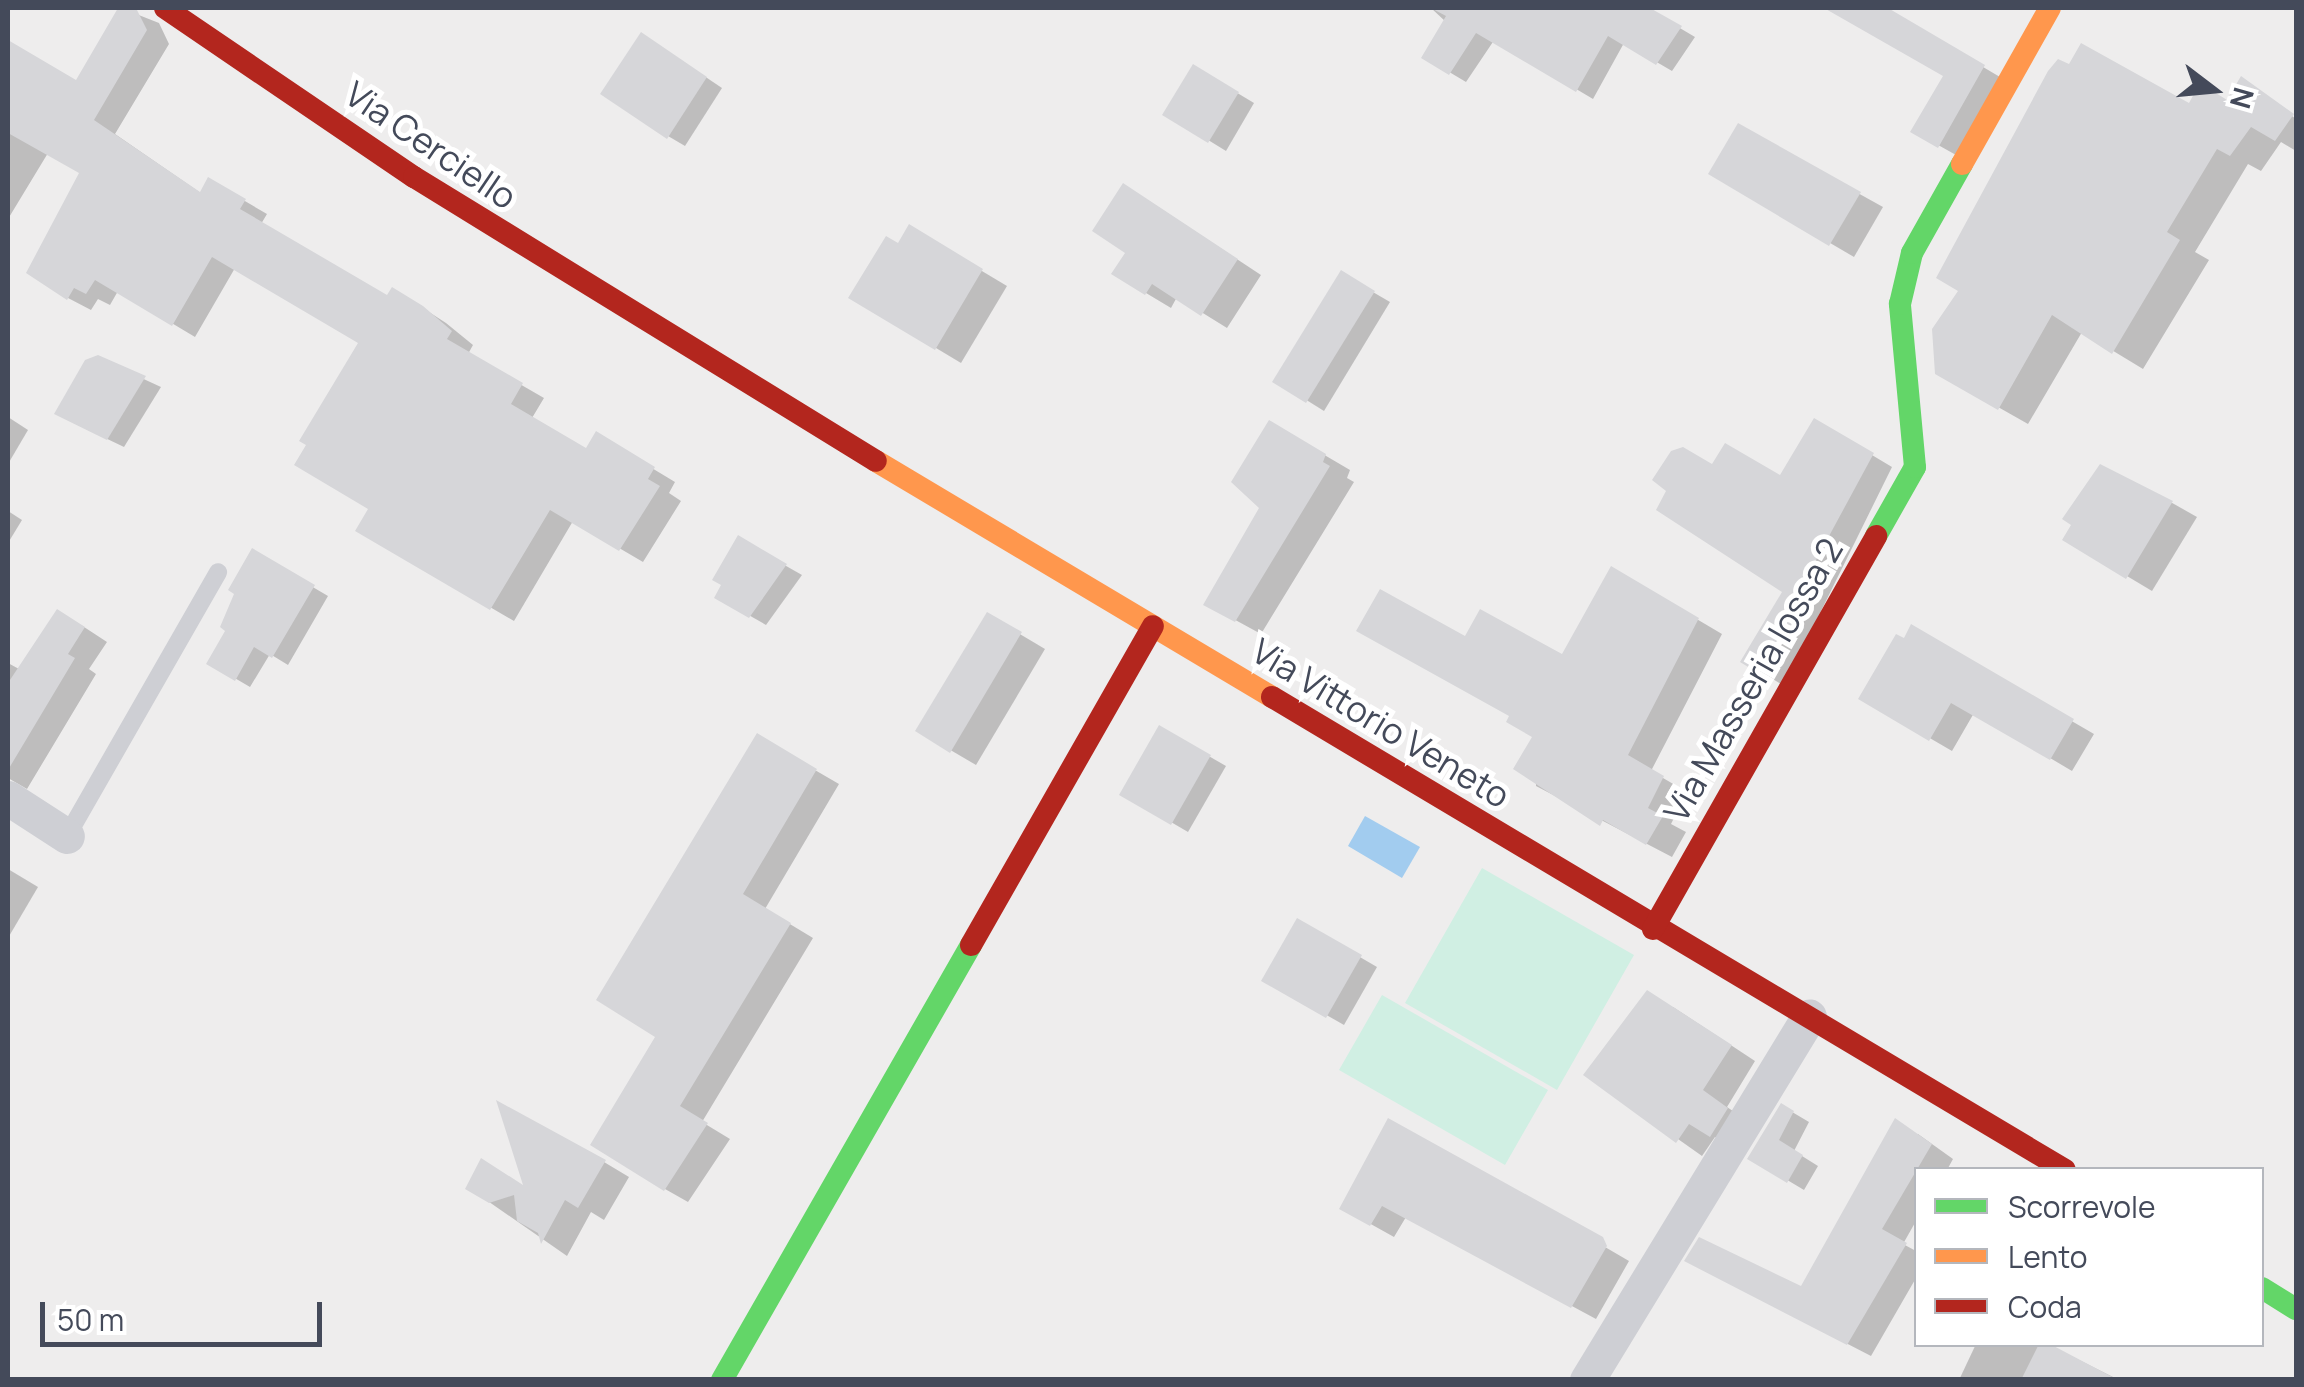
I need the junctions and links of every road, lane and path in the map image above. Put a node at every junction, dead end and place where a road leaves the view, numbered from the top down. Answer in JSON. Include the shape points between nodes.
{"nodes":[{"id":1,"x":165,"y":8,"type":"edge"},
{"id":2,"x":2050,"y":8,"type":"edge"},
{"id":3,"x":662,"y":334,"type":"joint"},
{"id":4,"x":218,"y":572,"type":"dead end"},
{"id":5,"x":1153,"y":626,"type":"junction"},
{"id":6,"x":8,"y":798,"type":"edge"},
{"id":7,"x":67,"y":836,"type":"joint"},
{"id":8,"x":1652,"y":929,"type":"junction"},
{"id":9,"x":1809,"y":1016,"type":"junction"},
{"id":10,"x":2060,"y":1167,"type":"edge"},
{"id":11,"x":2264,"y":1289,"type":"edge"},
{"id":12,"x":2296,"y":1309,"type":"edge"},
{"id":13,"x":722,"y":1380,"type":"edge"},
{"id":14,"x":1587,"y":1380,"type":"edge"}],
"edges":[{"from":1,"to":3,"type":"street","name":"Via Cerciello"},
{"from":2,"to":8,"type":"street","name":"Via Masseria Iossa 2","via":[[1912,253],[1900,304],[1914,467]]},
{"from":3,"to":5,"type":"street","name":"Via Vittorio Veneto"},
{"from":4,"to":7,"type":"lane"},
{"from":5,"to":8,"type":"street","name":"Via Vittorio Veneto"},
{"from":5,"to":13,"type":"street"},
{"from":6,"to":7,"type":"street"},
{"from":8,"to":9,"type":"street","name":"Via Vittorio Veneto"},
{"from":9,"to":10,"type":"street","name":"Via Vittorio Veneto"},
{"from":9,"to":14,"type":"street"},
{"from":11,"to":12,"type":"street"}]}
